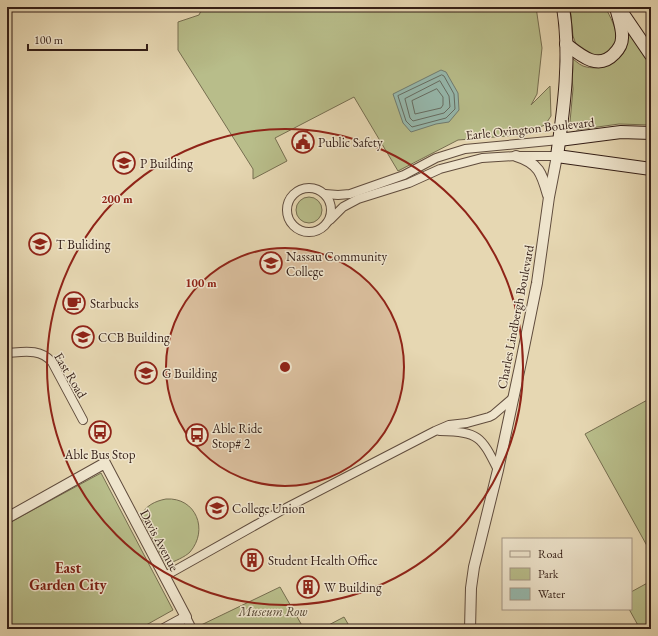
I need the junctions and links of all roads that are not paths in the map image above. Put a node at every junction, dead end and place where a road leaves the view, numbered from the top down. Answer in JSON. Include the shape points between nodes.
{"nodes":[{"id":1,"x":563,"y":7,"type":"edge"},
{"id":2,"x":617,"y":7,"type":"edge"},
{"id":3,"x":566,"y":44,"type":"junction"},
{"id":4,"x":651,"y":55,"type":"edge"},
{"id":5,"x":651,"y":133,"type":"edge"},
{"id":6,"x":559,"y":140,"type":"junction"},
{"id":7,"x":516,"y":156,"type":"junction"},
{"id":8,"x":557,"y":156,"type":"junction"},
{"id":9,"x":651,"y":169,"type":"edge"},
{"id":10,"x":325,"y":194,"type":"junction"},
{"id":11,"x":549,"y":197,"type":"junction"},
{"id":12,"x":330,"y":220,"type":"junction"},
{"id":13,"x":7,"y":353,"type":"edge"},
{"id":14,"x":514,"y":397,"type":"junction"},
{"id":15,"x":83,"y":420,"type":"dead end"},
{"id":16,"x":435,"y":431,"type":"junction"},
{"id":17,"x":498,"y":470,"type":"junction"},
{"id":18,"x":9,"y":514,"type":"edge"},
{"id":19,"x":164,"y":576,"type":"junction"},
{"id":20,"x":186,"y":617,"type":"junction"},
{"id":21,"x":164,"y":629,"type":"edge"},
{"id":22,"x":192,"y":629,"type":"edge"},
{"id":23,"x":470,"y":629,"type":"edge"}],
"edges":[{"from":1,"to":3,"type":"main road","name":"Charles Lindbergh Boulevard"},
{"from":2,"to":3,"type":"main road","via":[[622,39],[619,49],[612,56],[598,62],[590,61]]},
{"from":2,"to":4,"type":"main road"},
{"from":3,"to":6,"type":"main road","name":"Charles Lindbergh Boulevard","via":[[566,80]]},
{"from":5,"to":6,"type":"main road","name":"Earle Ovington Boulevard","via":[[621,132]]},
{"from":6,"to":8,"type":"main road","name":"Charles Lindbergh Boulevard"},
{"from":6,"to":10,"type":"street","name":"Earle Ovington Boulevard","via":[[465,149],[436,158],[404,175],[350,194]]},
{"from":7,"to":8,"type":"street","name":"Earle Ovington Boulevard"},
{"from":7,"to":11,"type":"street","via":[[532,162],[539,170]]},
{"from":7,"to":12,"type":"street","name":"Earle Ovington Boulevard","via":[[482,158],[440,169],[409,183],[358,199],[343,207]]},
{"from":8,"to":9,"type":"main road","name":"Earle Ovington Boulevard"},
{"from":8,"to":11,"type":"street","name":"Charles Lindbergh Boulevard"},
{"from":10,"to":12,"type":"street","via":[[332,206]]},
{"from":10,"to":12,"type":"street","via":[[314,188],[300,190],[290,200],[287,215],[294,227],[306,233],[319,231]]},
{"from":11,"to":14,"type":"street","name":"Charles Lindbergh Boulevard","via":[[536,283]]},
{"from":13,"to":15,"type":"street","name":"East Road","via":[[36,352],[48,357]]},
{"from":14,"to":16,"type":"street","via":[[489,417],[449,425]]},
{"from":14,"to":17,"type":"street","name":"Charles Lindbergh Boulevard"},
{"from":16,"to":17,"type":"street","via":[[470,433],[482,441]]},
{"from":16,"to":19,"type":"street"},
{"from":17,"to":23,"type":"street","name":"Charles Lindbergh Boulevard","via":[[474,567]]},
{"from":18,"to":19,"type":"street","name":"Davis Avenue","via":[[105,463]]},
{"from":19,"to":20,"type":"street","name":"Davis Avenue"},
{"from":20,"to":21,"type":"street"},
{"from":20,"to":22,"type":"street","name":"Davis Avenue"}]}
